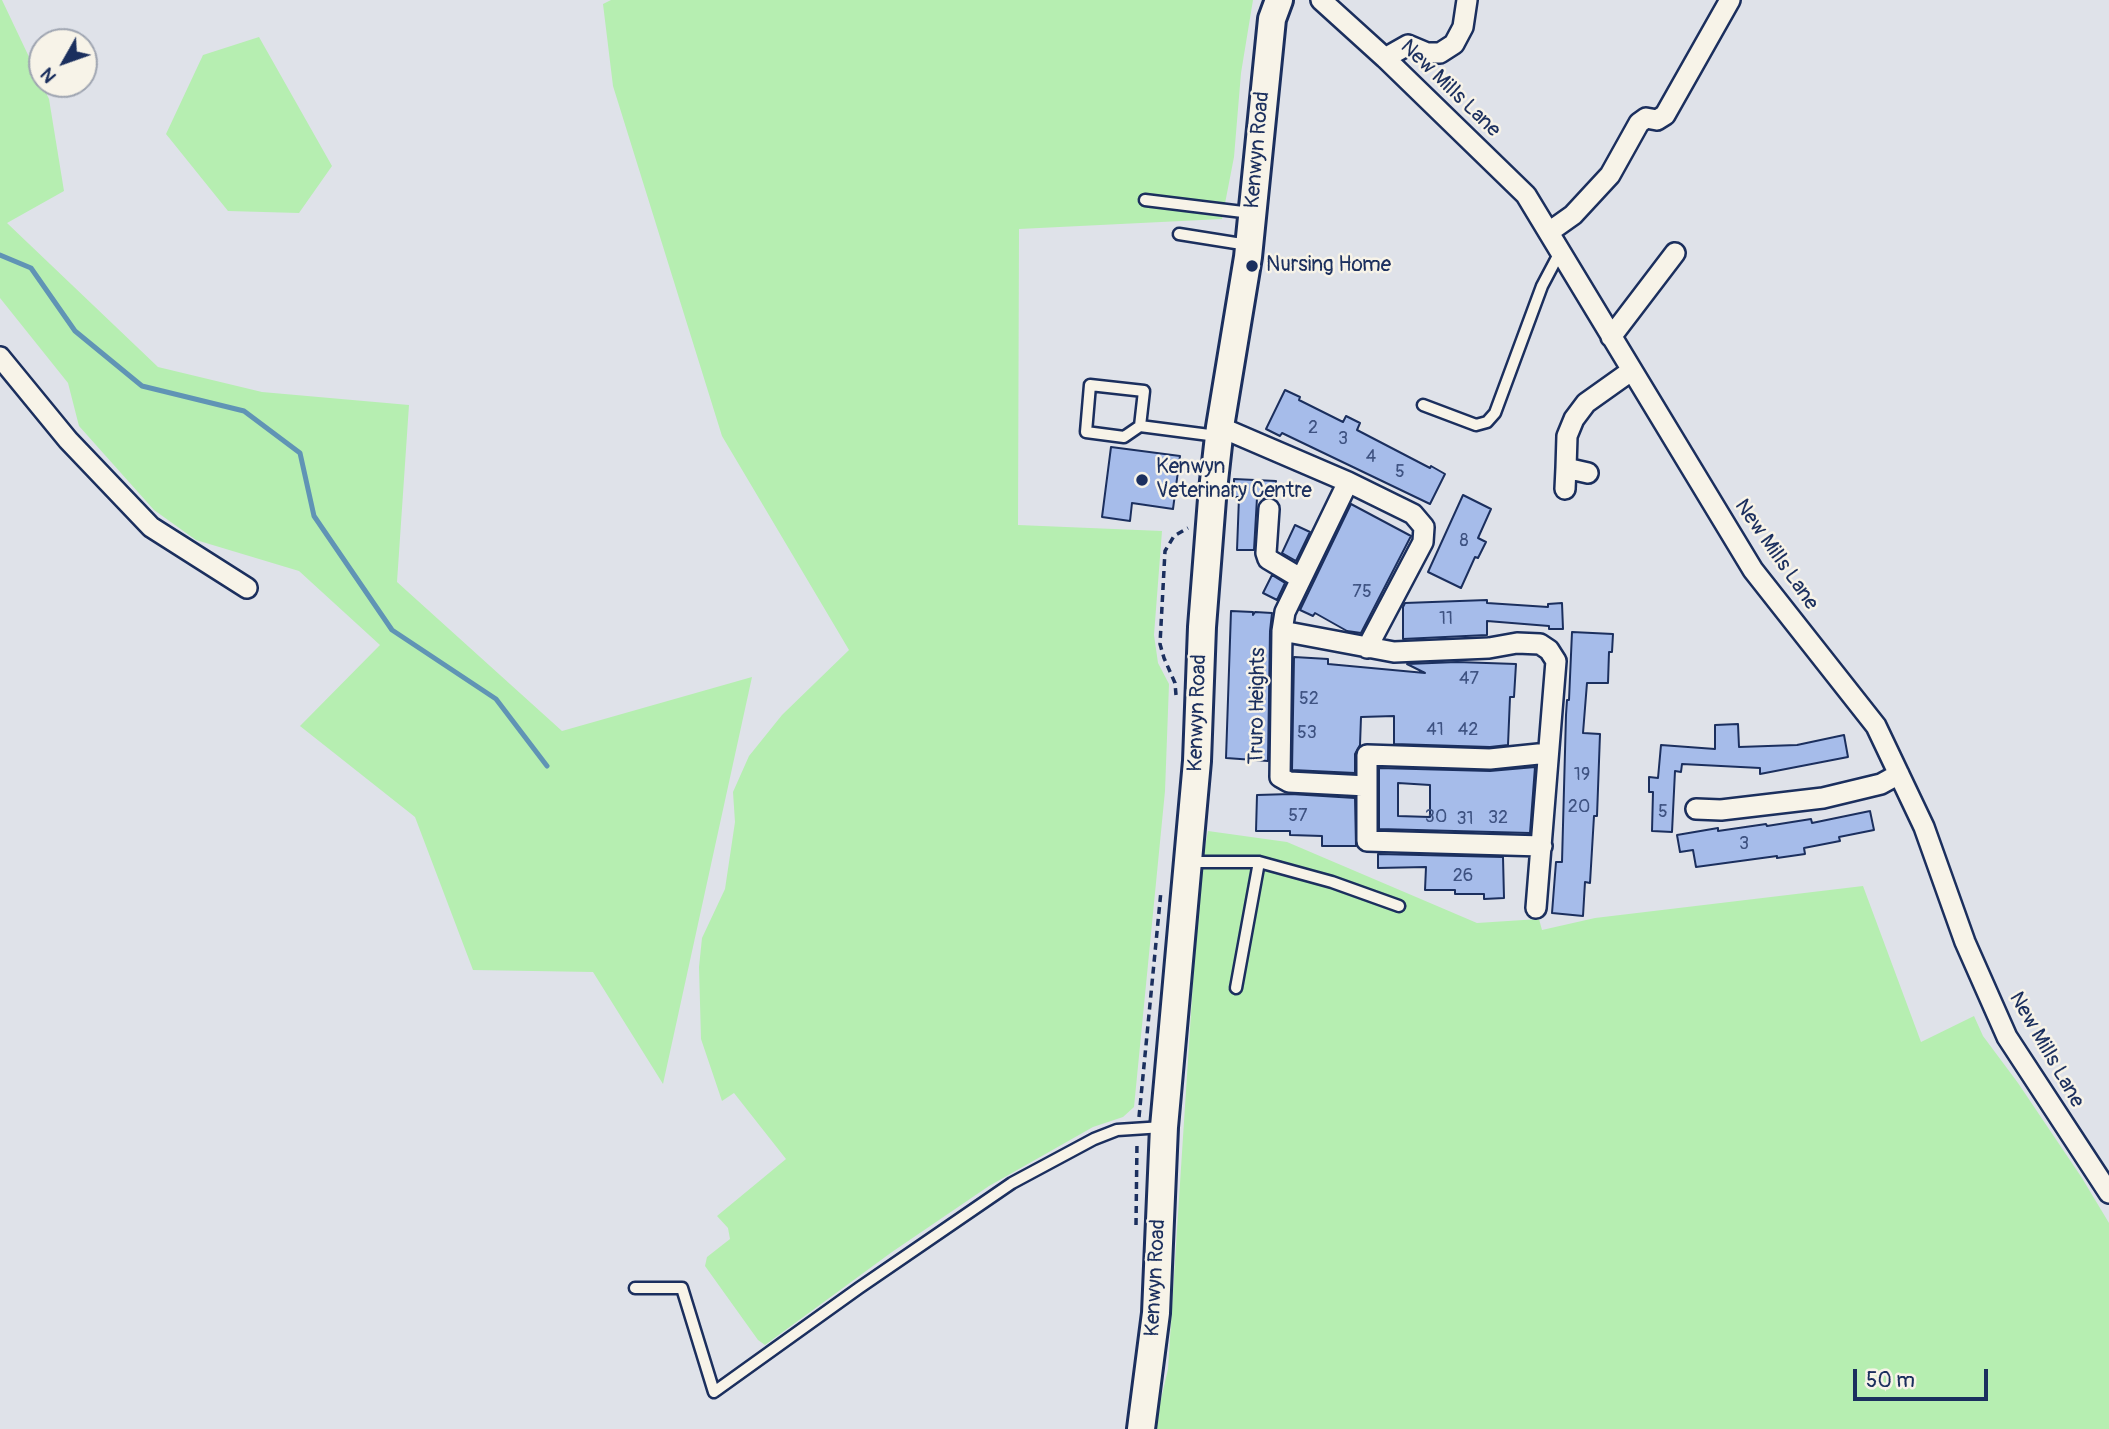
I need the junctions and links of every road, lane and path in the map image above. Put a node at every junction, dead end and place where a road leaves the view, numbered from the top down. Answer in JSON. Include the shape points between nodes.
{"nodes":[{"id":1,"x":1279,"y":0,"type":"edge"},
{"id":2,"x":1321,"y":0,"type":"edge"},
{"id":3,"x":1467,"y":0,"type":"edge"},
{"id":4,"x":1730,"y":0,"type":"edge"},
{"id":5,"x":1385,"y":58,"type":"junction"},
{"id":6,"x":1145,"y":200,"type":"dead end"},
{"id":7,"x":1252,"y":213,"type":"junction"},
{"id":8,"x":1549,"y":232,"type":"junction"},
{"id":9,"x":1180,"y":234,"type":"dead end"},
{"id":10,"x":1249,"y":245,"type":"junction"},
{"id":11,"x":1560,"y":251,"type":"junction"},
{"id":12,"x":1675,"y":253,"type":"dead end"},
{"id":13,"x":1611,"y":337,"type":"junction"},
{"id":14,"x":0,"y":358,"type":"edge"},
{"id":15,"x":1631,"y":371,"type":"junction"},
{"id":16,"x":1423,"y":405,"type":"dead end"},
{"id":17,"x":1140,"y":426,"type":"junction"},
{"id":18,"x":1219,"y":432,"type":"junction"},
{"id":19,"x":1566,"y":468,"type":"junction"},
{"id":20,"x":1588,"y":473,"type":"dead end"},
{"id":21,"x":1348,"y":482,"type":"junction"},
{"id":22,"x":1565,"y":489,"type":"dead end"},
{"id":23,"x":1269,"y":509,"type":"dead end"},
{"id":24,"x":1211,"y":527,"type":"junction"},
{"id":25,"x":1300,"y":578,"type":"junction"},
{"id":26,"x":247,"y":588,"type":"dead end"},
{"id":27,"x":1387,"y":612,"type":"junction"},
{"id":28,"x":1282,"y":631,"type":"junction"},
{"id":29,"x":1367,"y":648,"type":"junction"},
{"id":30,"x":1394,"y":652,"type":"junction"},
{"id":31,"x":1176,"y":703,"type":"dead end"},
{"id":32,"x":1548,"y":754,"type":"junction"},
{"id":33,"x":1899,"y":774,"type":"junction"},
{"id":34,"x":1367,"y":786,"type":"junction"},
{"id":35,"x":1696,"y":809,"type":"dead end"},
{"id":36,"x":1542,"y":846,"type":"junction"},
{"id":37,"x":1189,"y":862,"type":"junction"},
{"id":38,"x":1259,"y":862,"type":"junction"},
{"id":39,"x":1162,"y":881,"type":"dead end"},
{"id":40,"x":1399,"y":905,"type":"dead end"},
{"id":41,"x":1536,"y":908,"type":"dead end"},
{"id":42,"x":1236,"y":988,"type":"dead end"},
{"id":43,"x":1151,"y":1127,"type":"junction"},
{"id":44,"x":2109,"y":1193,"type":"edge"},
{"id":45,"x":1136,"y":1230,"type":"dead end"},
{"id":46,"x":635,"y":1288,"type":"dead end"},
{"id":47,"x":1141,"y":1429,"type":"edge"}],
"edges":[{"from":1,"to":7,"type":"main road","name":"Kenwyn Road","via":[[1267,53]]},
{"from":2,"to":5,"type":"street","name":"New Mills Lane"},
{"from":3,"to":5,"type":"street","via":[[1463,27],[1447,49],[1427,53],[1408,45]]},
{"from":4,"to":8,"type":"street","via":[[1665,115],[1639,123],[1609,175],[1573,215]]},
{"from":5,"to":8,"type":"street","name":"New Mills Lane","via":[[1526,195]]},
{"from":6,"to":7,"type":"lane"},
{"from":7,"to":10,"type":"main road","name":"Kenwyn Road"},
{"from":8,"to":11,"type":"street","name":"New Mills Lane"},
{"from":9,"to":10,"type":"lane"},
{"from":10,"to":18,"type":"main road","name":"Kenwyn Road"},
{"from":11,"to":13,"type":"street","name":"New Mills Lane"},
{"from":11,"to":16,"type":"lane","via":[[1488,422],[1476,425]]},
{"from":12,"to":13,"type":"street"},
{"from":13,"to":15,"type":"street","name":"New Mills Lane"},
{"from":14,"to":26,"type":"street","via":[[68,440],[151,527]]},
{"from":15,"to":19,"type":"street","via":[[1586,403],[1574,419],[1567,436]]},
{"from":15,"to":33,"type":"street","name":"New Mills Lane","via":[[1753,570],[1876,726]]},
{"from":17,"to":17,"type":"lane","via":[[1124,437],[1086,432],[1090,385],[1144,391]]},
{"from":17,"to":18,"type":"lane"},
{"from":18,"to":21,"type":"street"},
{"from":18,"to":24,"type":"main road","name":"Kenwyn Road"},
{"from":19,"to":20,"type":"street"},
{"from":19,"to":22,"type":"street"},
{"from":21,"to":25,"type":"street","name":"Truro Heights"},
{"from":21,"to":27,"type":"street","via":[[1413,513],[1424,527],[1423,542]]},
{"from":23,"to":25,"type":"street","via":[[1268,559]]},
{"from":24,"to":31,"type":"path","via":[[1186,528],[1165,551],[1160,644],[1175,683]]},
{"from":24,"to":37,"type":"main road","name":"Kenwyn Road"},
{"from":25,"to":28,"type":"street","name":"Truro Heights"},
{"from":27,"to":29,"type":"street"},
{"from":27,"to":30,"type":"street"},
{"from":28,"to":29,"type":"street","name":"Truro Heights"},
{"from":28,"to":34,"type":"street","name":"Truro Heights","via":[[1280,777],[1289,782]]},
{"from":29,"to":30,"type":"street","name":"Truro Heights"},
{"from":30,"to":32,"type":"street","name":"Truro Heights","via":[[1540,644],[1556,661]]},
{"from":32,"to":34,"type":"street","via":[[1490,759],[1367,755]]},
{"from":32,"to":36,"type":"street","name":"Truro Heights"},
{"from":33,"to":35,"type":"street","via":[[1824,798]]},
{"from":33,"to":44,"type":"street","name":"New Mills Lane","via":[[2007,1037]]},
{"from":34,"to":36,"type":"street","via":[[1367,841]]},
{"from":36,"to":41,"type":"street","name":"Truro Heights"},
{"from":37,"to":38,"type":"lane"},
{"from":37,"to":43,"type":"main road","name":"Kenwyn Road"},
{"from":38,"to":40,"type":"lane"},
{"from":38,"to":42,"type":"lane"},
{"from":39,"to":43,"type":"path"},
{"from":43,"to":45,"type":"path"},
{"from":43,"to":46,"type":"lane","via":[[1117,1129],[1012,1183],[714,1392],[682,1288]]},
{"from":43,"to":47,"type":"main road","name":"Kenwyn Road","via":[[1156,1313]]}]}
